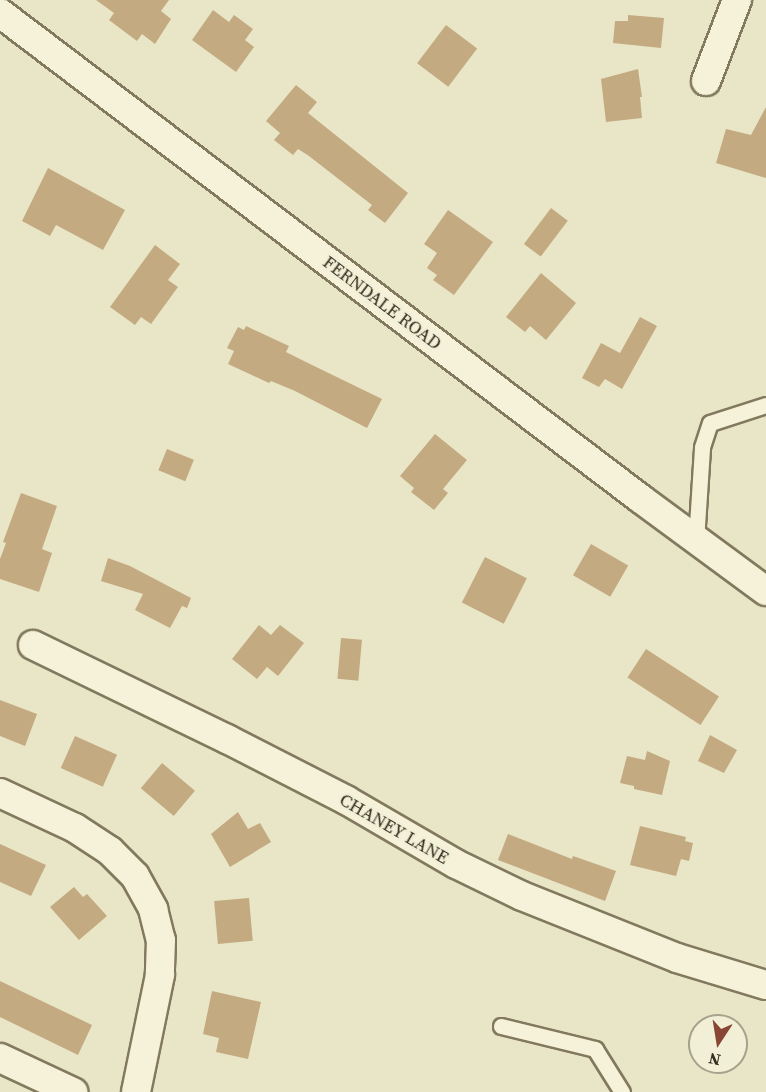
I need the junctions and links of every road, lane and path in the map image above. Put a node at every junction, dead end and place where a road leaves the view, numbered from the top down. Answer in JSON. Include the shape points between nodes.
{"nodes":[{"id":1,"x":737,"y":0,"type":"edge"},
{"id":2,"x":0,"y":13,"type":"edge"},
{"id":3,"x":706,"y":81,"type":"dead end"},
{"id":4,"x":766,"y":405,"type":"edge"},
{"id":5,"x":696,"y":541,"type":"junction"},
{"id":6,"x":766,"y":591,"type":"edge"},
{"id":7,"x":33,"y":645,"type":"dead end"},
{"id":8,"x":0,"y":793,"type":"edge"},
{"id":9,"x":766,"y":985,"type":"edge"},
{"id":10,"x":501,"y":1026,"type":"dead end"},
{"id":11,"x":0,"y":1058,"type":"edge"},
{"id":12,"x":73,"y":1092,"type":"edge"},
{"id":13,"x":136,"y":1092,"type":"edge"},
{"id":14,"x":622,"y":1092,"type":"edge"}],
"edges":[{"from":1,"to":3,"type":"street"},
{"from":2,"to":5,"type":"street","name":"FERNDALE ROAD"},
{"from":4,"to":5,"type":"lane","via":[[710,423],[702,447]]},
{"from":5,"to":6,"type":"street","name":"FERNDALE ROAD"},
{"from":7,"to":9,"type":"street","name":"CHANEY LANE","via":[[228,739],[522,896],[677,958]]},
{"from":8,"to":13,"type":"street","via":[[75,828],[110,851],[135,876],[153,909],[161,940],[160,975]]},
{"from":10,"to":14,"type":"lane","via":[[595,1049]]},
{"from":11,"to":12,"type":"street"}]}
